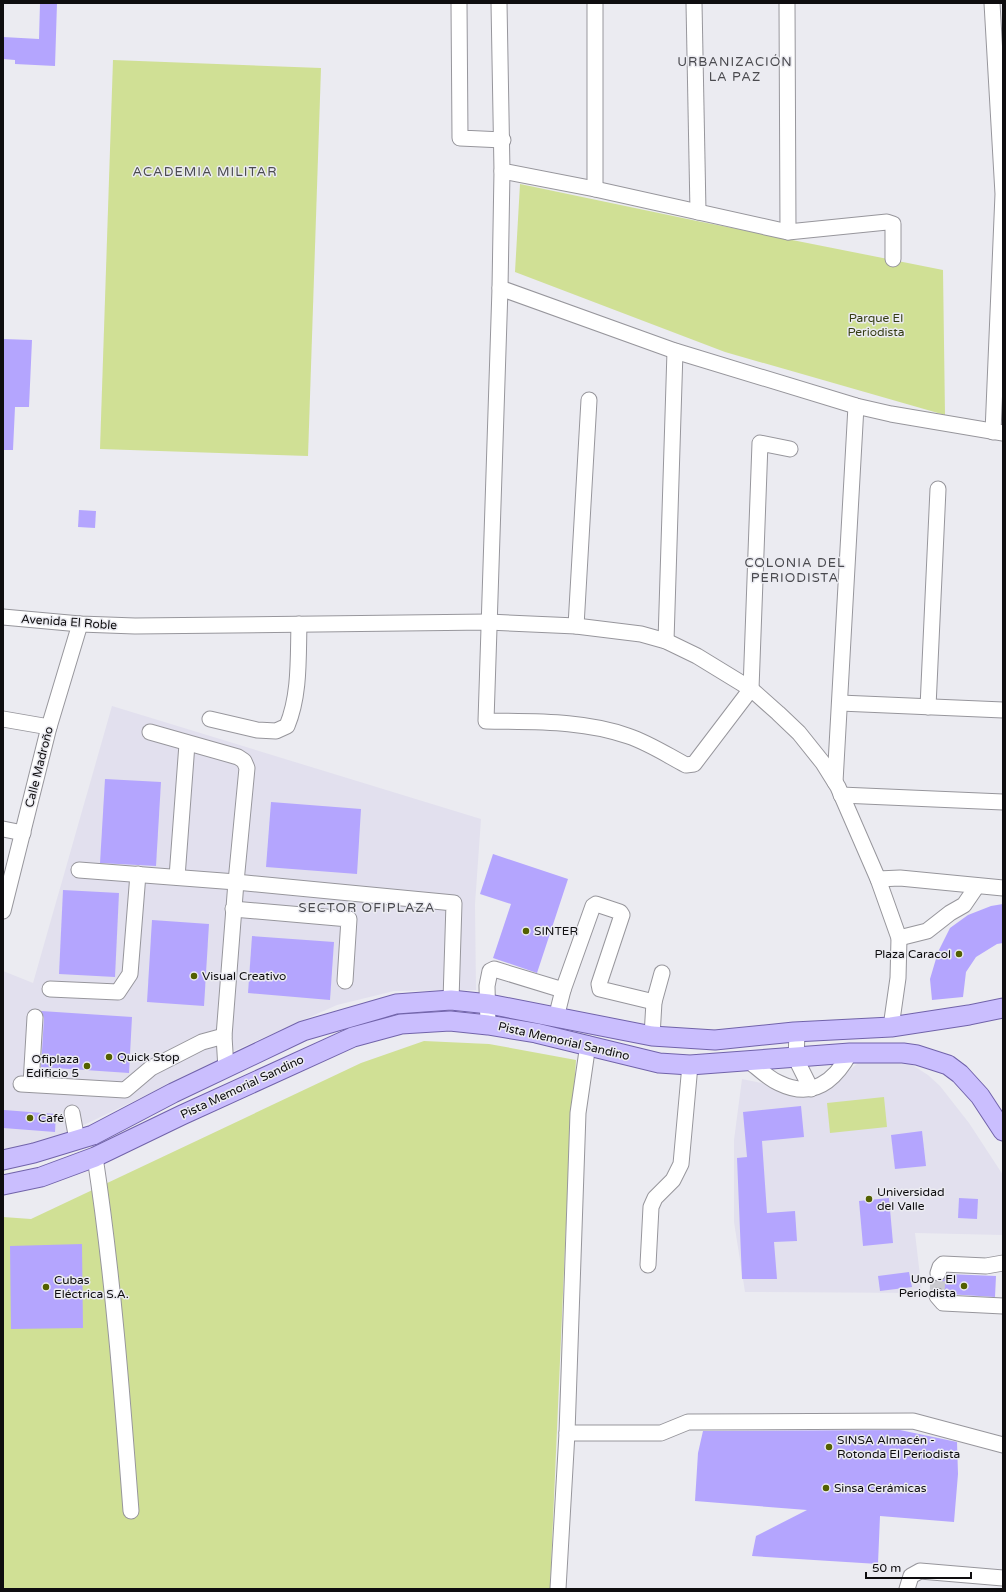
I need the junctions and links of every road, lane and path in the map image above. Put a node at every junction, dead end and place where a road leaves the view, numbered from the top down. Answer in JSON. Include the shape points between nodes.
{"nodes":[{"id":1,"x":459,"y":3,"type":"edge"},
{"id":2,"x":499,"y":3,"type":"edge"},
{"id":3,"x":595,"y":3,"type":"edge"},
{"id":4,"x":694,"y":3,"type":"edge"},
{"id":5,"x":788,"y":3,"type":"edge"},
{"id":6,"x":992,"y":3,"type":"edge"},
{"id":7,"x":503,"y":140,"type":"junction"},
{"id":8,"x":502,"y":171,"type":"junction"},
{"id":9,"x":595,"y":189,"type":"junction"},
{"id":10,"x":698,"y":212,"type":"junction"},
{"id":11,"x":788,"y":232,"type":"junction"},
{"id":12,"x":893,"y":259,"type":"dead end"},
{"id":13,"x":500,"y":288,"type":"junction"},
{"id":14,"x":675,"y":351,"type":"junction"},
{"id":15,"x":589,"y":400,"type":"dead end"},
{"id":16,"x":856,"y":406,"type":"junction"},
{"id":17,"x":998,"y":433,"type":"edge"},
{"id":18,"x":790,"y":449,"type":"dead end"},
{"id":19,"x":938,"y":489,"type":"dead end"},
{"id":20,"x":3,"y":617,"type":"edge"},
{"id":21,"x":488,"y":622,"type":"junction"},
{"id":22,"x":80,"y":624,"type":"junction"},
{"id":23,"x":299,"y":624,"type":"junction"},
{"id":24,"x":576,"y":626,"type":"junction"},
{"id":25,"x":666,"y":641,"type":"junction"},
{"id":26,"x":751,"y":689,"type":"junction"},
{"id":27,"x":840,"y":702,"type":"junction"},
{"id":28,"x":928,"y":706,"type":"junction"},
{"id":29,"x":1003,"y":710,"type":"edge"},
{"id":30,"x":3,"y":719,"type":"edge"},
{"id":31,"x":210,"y":719,"type":"dead end"},
{"id":32,"x":49,"y":727,"type":"junction"},
{"id":33,"x":150,"y":732,"type":"dead end"},
{"id":34,"x":187,"y":744,"type":"junction"},
{"id":35,"x":837,"y":755,"type":"junction"},
{"id":36,"x":821,"y":761,"type":"junction"},
{"id":37,"x":838,"y":789,"type":"junction"},
{"id":38,"x":1003,"y":802,"type":"edge"},
{"id":39,"x":3,"y":829,"type":"edge"},
{"id":40,"x":23,"y":833,"type":"junction"},
{"id":41,"x":80,"y":870,"type":"dead end"},
{"id":42,"x":138,"y":874,"type":"junction"},
{"id":43,"x":177,"y":877,"type":"junction"},
{"id":44,"x":878,"y":879,"type":"junction"},
{"id":45,"x":236,"y":882,"type":"junction"},
{"id":46,"x":977,"y":886,"type":"junction"},
{"id":47,"x":1003,"y":888,"type":"edge"},
{"id":48,"x":234,"y":910,"type":"junction"},
{"id":49,"x":3,"y":911,"type":"edge"},
{"id":50,"x":899,"y":938,"type":"junction"},
{"id":51,"x":662,"y":973,"type":"dead end"},
{"id":52,"x":345,"y":981,"type":"dead end"},
{"id":53,"x":50,"y":989,"type":"dead end"},
{"id":54,"x":564,"y":990,"type":"junction"},
{"id":55,"x":452,"y":1000,"type":"junction"},
{"id":56,"x":654,"y":1002,"type":"junction"},
{"id":57,"x":489,"y":1004,"type":"junction"},
{"id":58,"x":1003,"y":1008,"type":"edge"},
{"id":59,"x":35,"y":1017,"type":"dead end"},
{"id":60,"x":556,"y":1018,"type":"junction"},
{"id":61,"x":488,"y":1025,"type":"junction"},
{"id":62,"x":891,"y":1027,"type":"junction"},
{"id":63,"x":797,"y":1033,"type":"junction"},
{"id":64,"x":224,"y":1036,"type":"junction"},
{"id":65,"x":652,"y":1036,"type":"junction"},
{"id":66,"x":588,"y":1044,"type":"junction"},
{"id":67,"x":850,"y":1053,"type":"junction"},
{"id":68,"x":796,"y":1059,"type":"junction"},
{"id":69,"x":297,"y":1061,"type":"junction"},
{"id":70,"x":749,"y":1061,"type":"junction"},
{"id":71,"x":690,"y":1065,"type":"junction"},
{"id":72,"x":226,"y":1069,"type":"junction"},
{"id":73,"x":811,"y":1089,"type":"junction"},
{"id":74,"x":72,"y":1112,"type":"dead end"},
{"id":75,"x":182,"y":1114,"type":"junction"},
{"id":76,"x":1003,"y":1131,"type":"edge"},
{"id":77,"x":77,"y":1140,"type":"junction"},
{"id":78,"x":95,"y":1157,"type":"junction"},
{"id":79,"x":3,"y":1160,"type":"edge"},
{"id":80,"x":3,"y":1185,"type":"edge"},
{"id":81,"x":1003,"y":1263,"type":"edge"},
{"id":82,"x":648,"y":1265,"type":"dead end"},
{"id":83,"x":938,"y":1273,"type":"dead end"},
{"id":84,"x":937,"y":1296,"type":"dead end"},
{"id":85,"x":1003,"y":1306,"type":"edge"},
{"id":86,"x":567,"y":1433,"type":"junction"},
{"id":87,"x":1003,"y":1445,"type":"edge"},
{"id":88,"x":131,"y":1511,"type":"dead end"},
{"id":89,"x":1003,"y":1578,"type":"edge"},
{"id":90,"x":558,"y":1589,"type":"edge"},
{"id":91,"x":907,"y":1589,"type":"edge"}],
"edges":[{"from":1,"to":7,"type":"street","via":[[460,138]]},
{"from":2,"to":7,"type":"street"},
{"from":3,"to":9,"type":"street"},
{"from":4,"to":10,"type":"street"},
{"from":5,"to":11,"type":"street"},
{"from":6,"to":17,"type":"street","via":[[1003,194]]},
{"from":7,"to":8,"type":"street"},
{"from":8,"to":9,"type":"street"},
{"from":8,"to":13,"type":"street"},
{"from":9,"to":10,"type":"street"},
{"from":10,"to":11,"type":"street"},
{"from":11,"to":12,"type":"street","via":[[887,222],[893,224]]},
{"from":13,"to":14,"type":"street"},
{"from":13,"to":21,"type":"street"},
{"from":14,"to":16,"type":"street"},
{"from":14,"to":25,"type":"street"},
{"from":15,"to":24,"type":"street"},
{"from":16,"to":17,"type":"street"},
{"from":16,"to":27,"type":"street"},
{"from":18,"to":26,"type":"street","via":[[760,443]]},
{"from":19,"to":28,"type":"street"},
{"from":20,"to":22,"type":"street","name":"Avenida El Roble"},
{"from":21,"to":23,"type":"street","name":"Avenida El Roble"},
{"from":21,"to":24,"type":"street","name":"Avenida El Roble"},
{"from":21,"to":26,"type":"street","via":[[486,721],[575,724],[609,730],[640,740],[686,765],[691,765]]},
{"from":22,"to":23,"type":"street","name":"Avenida El Roble"},
{"from":22,"to":32,"type":"street","name":"Calle Madroño"},
{"from":23,"to":31,"type":"street","via":[[296,683],[292,712],[287,726],[276,731],[257,730]]},
{"from":24,"to":25,"type":"street","name":"Avenida El Roble","via":[[628,631]]},
{"from":25,"to":26,"type":"street","name":"Avenida El Roble","via":[[697,656]]},
{"from":26,"to":36,"type":"street","name":"Avenida El Roble","via":[[799,732]]},
{"from":27,"to":28,"type":"street"},
{"from":27,"to":35,"type":"street"},
{"from":28,"to":29,"type":"street"},
{"from":30,"to":32,"type":"street"},
{"from":32,"to":40,"type":"street","name":"Calle Madroño"},
{"from":33,"to":34,"type":"street"},
{"from":34,"to":43,"type":"street"},
{"from":34,"to":45,"type":"street","via":[[238,757],[244,761],[246,768]]},
{"from":35,"to":36,"type":"street","via":[[831,762]]},
{"from":35,"to":37,"type":"street"},
{"from":36,"to":37,"type":"street","name":"Avenida El Roble"},
{"from":37,"to":38,"type":"street"},
{"from":37,"to":44,"type":"street","name":"Avenida El Roble"},
{"from":39,"to":40,"type":"street"},
{"from":40,"to":49,"type":"street","name":"Calle Madroño"},
{"from":41,"to":42,"type":"street"},
{"from":42,"to":43,"type":"street"},
{"from":42,"to":53,"type":"street","via":[[130,974],[118,992]]},
{"from":43,"to":45,"type":"street"},
{"from":44,"to":46,"type":"street","via":[[900,878]]},
{"from":44,"to":50,"type":"street","name":"Avenida El Roble"},
{"from":45,"to":48,"type":"street"},
{"from":45,"to":55,"type":"street","via":[[454,904]]},
{"from":46,"to":47,"type":"street"},
{"from":46,"to":50,"type":"street","via":[[964,905],[927,931]]},
{"from":48,"to":52,"type":"street","via":[[349,919]]},
{"from":48,"to":64,"type":"street"},
{"from":50,"to":62,"type":"street","via":[[898,978]]},
{"from":51,"to":56,"type":"street"},
{"from":54,"to":56,"type":"street","via":[[593,906],[596,904],[622,915],[599,984],[600,989]]},
{"from":54,"to":57,"type":"street","via":[[494,969],[490,971],[487,986]]},
{"from":54,"to":60,"type":"street"},
{"from":55,"to":57,"type":"main road","name":"Pista Memorial Sandino"},
{"from":55,"to":72,"type":"main road","name":"Pista Memorial Sandino","via":[[396,1004],[303,1031]]},
{"from":56,"to":65,"type":"street"},
{"from":57,"to":60,"type":"main road","name":"Pista Memorial Sandino"},
{"from":57,"to":61,"type":"street"},
{"from":58,"to":62,"type":"main road","name":"Pista Memorial Sandino"},
{"from":59,"to":64,"type":"street","via":[[26,1084],[126,1090],[151,1068],[202,1042]]},
{"from":60,"to":65,"type":"main road","name":"Pista Memorial Sandino"},
{"from":61,"to":66,"type":"main road","name":"Pista Memorial Sandino"},
{"from":61,"to":69,"type":"main road","name":"Pista Memorial Sandino","via":[[450,1021],[401,1024],[353,1037]]},
{"from":62,"to":63,"type":"main road","name":"Pista Memorial Sandino"},
{"from":63,"to":65,"type":"main road","name":"Pista Memorial Sandino","via":[[715,1040]]},
{"from":63,"to":68,"type":"street"},
{"from":64,"to":72,"type":"street"},
{"from":66,"to":71,"type":"main road","name":"Pista Memorial Sandino","via":[[659,1063]]},
{"from":66,"to":86,"type":"street","via":[[578,1113]]},
{"from":67,"to":68,"type":"main road","name":"Pista Memorial Sandino"},
{"from":67,"to":73,"type":"street","via":[[835,1075],[823,1085]]},
{"from":67,"to":76,"type":"main road","name":"Pista Memorial Sandino","via":[[903,1053],[948,1065],[970,1084]]},
{"from":68,"to":70,"type":"main road","name":"Pista Memorial Sandino"},
{"from":68,"to":73,"type":"street"},
{"from":69,"to":72,"type":"main road","via":[[279,1062],[255,1073],[234,1073]]},
{"from":69,"to":75,"type":"main road","name":"Pista Memorial Sandino"},
{"from":70,"to":71,"type":"main road","name":"Pista Memorial Sandino"},
{"from":70,"to":73,"type":"street","via":[[779,1083],[802,1090]]},
{"from":71,"to":82,"type":"street","via":[[681,1164],[673,1180],[655,1198],[651,1207]]},
{"from":72,"to":75,"type":"main road","via":[[226,1080],[222,1086],[189,1104]]},
{"from":72,"to":77,"type":"main road","name":"Pista Memorial Sandino","via":[[173,1093],[93,1135]]},
{"from":74,"to":77,"type":"street"},
{"from":75,"to":78,"type":"main road","name":"Pista Memorial Sandino"},
{"from":77,"to":79,"type":"main road","name":"Pista Memorial Sandino"},
{"from":78,"to":80,"type":"main road","name":"Pista Memorial Sandino","via":[[41,1177]]},
{"from":78,"to":88,"type":"street","via":[[115,1315]]},
{"from":81,"to":83,"type":"street","via":[[986,1266],[943,1264]]},
{"from":84,"to":85,"type":"street","via":[[943,1303]]},
{"from":86,"to":87,"type":"street","via":[[661,1432],[688,1422],[913,1421]]},
{"from":86,"to":90,"type":"street"},
{"from":89,"to":91,"type":"street","via":[[920,1571],[910,1576]]}]}
